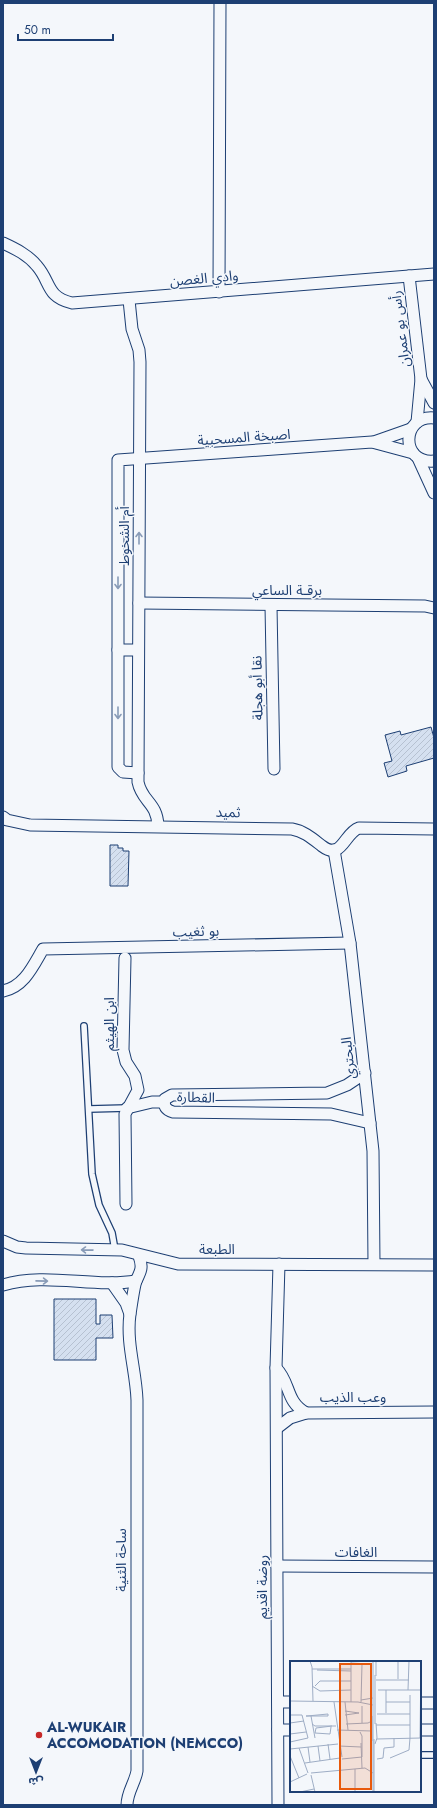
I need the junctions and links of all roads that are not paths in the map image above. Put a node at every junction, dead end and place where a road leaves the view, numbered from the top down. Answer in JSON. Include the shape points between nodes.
{"nodes":[{"id":1,"x":220,"y":3,"type":"edge"},
{"id":2,"x":3,"y":243,"type":"edge"},
{"id":3,"x":434,"y":274,"type":"edge"},
{"id":4,"x":409,"y":276,"type":"junction"},
{"id":5,"x":219,"y":292,"type":"junction"},
{"id":6,"x":128,"y":300,"type":"junction"},
{"id":7,"x":421,"y":379,"type":"junction"},
{"id":8,"x":434,"y":403,"type":"edge"},
{"id":9,"x":434,"y":418,"type":"edge"},
{"id":10,"x":414,"y":425,"type":"junction"},
{"id":11,"x":372,"y":442,"type":"junction"},
{"id":12,"x":416,"y":456,"type":"junction"},
{"id":13,"x":139,"y":459,"type":"junction"},
{"id":14,"x":118,"y":460,"type":"joint"},
{"id":15,"x":434,"y":461,"type":"edge"},
{"id":16,"x":434,"y":493,"type":"edge"},
{"id":17,"x":139,"y":603,"type":"junction"},
{"id":18,"x":271,"y":606,"type":"junction"},
{"id":19,"x":434,"y":608,"type":"edge"},
{"id":20,"x":118,"y":650,"type":"junction"},
{"id":21,"x":138,"y":650,"type":"junction"},
{"id":22,"x":118,"y":737,"type":"junction"},
{"id":23,"x":137,"y":737,"type":"junction"},
{"id":24,"x":274,"y":769,"type":"dead end"},
{"id":25,"x":138,"y":773,"type":"junction"},
{"id":26,"x":4,"y":819,"type":"edge"},
{"id":27,"x":158,"y":826,"type":"junction"},
{"id":28,"x":434,"y":828,"type":"edge"},
{"id":29,"x":334,"y":850,"type":"junction"},
{"id":30,"x":350,"y":943,"type":"junction"},
{"id":31,"x":125,"y":958,"type":"dead end"},
{"id":32,"x":3,"y":991,"type":"edge"},
{"id":33,"x":84,"y":1026,"type":"dead end"},
{"id":34,"x":365,"y":1073,"type":"junction"},
{"id":35,"x":164,"y":1102,"type":"junction"},
{"id":36,"x":127,"y":1108,"type":"junction"},
{"id":37,"x":88,"y":1109,"type":"junction"},
{"id":38,"x":370,"y":1123,"type":"junction"},
{"id":39,"x":126,"y":1204,"type":"dead end"},
{"id":40,"x":3,"y":1241,"type":"edge"},
{"id":41,"x":116,"y":1250,"type":"junction"},
{"id":42,"x":139,"y":1256,"type":"junction"},
{"id":43,"x":280,"y":1264,"type":"junction"},
{"id":44,"x":374,"y":1264,"type":"junction"},
{"id":45,"x":434,"y":1264,"type":"edge"},
{"id":46,"x":136,"y":1282,"type":"junction"},
{"id":47,"x":112,"y":1283,"type":"junction"},
{"id":48,"x":3,"y":1285,"type":"edge"},
{"id":49,"x":130,"y":1314,"type":"junction"},
{"id":50,"x":276,"y":1368,"type":"junction"},
{"id":51,"x":434,"y":1412,"type":"edge"},
{"id":52,"x":306,"y":1413,"type":"junction"},
{"id":53,"x":277,"y":1428,"type":"junction"},
{"id":54,"x":277,"y":1566,"type":"junction"},
{"id":55,"x":434,"y":1567,"type":"edge"},
{"id":56,"x":278,"y":1702,"type":"junction"},
{"id":57,"x":290,"y":1702,"type":"edge"},
{"id":58,"x":421,"y":1703,"type":"edge"},
{"id":59,"x":434,"y":1703,"type":"edge"},
{"id":60,"x":278,"y":1730,"type":"junction"},
{"id":61,"x":290,"y":1730,"type":"edge"},
{"id":62,"x":421,"y":1730,"type":"edge"},
{"id":63,"x":434,"y":1730,"type":"edge"},
{"id":64,"x":421,"y":1755,"type":"edge"},
{"id":65,"x":434,"y":1755,"type":"edge"},
{"id":66,"x":127,"y":1805,"type":"edge"},
{"id":67,"x":278,"y":1805,"type":"edge"}],
"edges":[{"from":1,"to":5,"type":"street"},
{"from":2,"to":6,"type":"street","name":"وادي الغصن","via":[[33,261],[39,267],[51,292],[65,302],[78,304]]},
{"from":3,"to":4,"type":"street","name":"وادي الغصن"},
{"from":4,"to":5,"type":"street","name":"وادي الغصن"},
{"from":4,"to":7,"type":"street","name":"رأس بو عمران"},
{"from":5,"to":6,"type":"street","name":"وادي الغصن"},
{"from":6,"to":13,"type":"street","name":"أم الشخوط","via":[[132,329],[140,356]]},
{"from":7,"to":8,"type":"street","name":"رأس بو عمران"},
{"from":7,"to":10,"type":"street","name":"رأس بو عمران"},
{"from":9,"to":10,"type":"street","name":"اصبخة المسحبية","via":[[423,419]]},
{"from":10,"to":11,"type":"street","name":"اصبخة المسحبية"},
{"from":10,"to":12,"type":"street","name":"رأس بو عمران","via":[[408,441]]},
{"from":11,"to":12,"type":"street","name":"اصبخة المسحبية"},
{"from":11,"to":13,"type":"street","name":"اصبخة المسحبية"},
{"from":12,"to":15,"type":"street","name":"اصبخة المسحبية"},
{"from":12,"to":16,"type":"street"},
{"from":13,"to":14,"type":"street","name":"اصبخة المسحبية"},
{"from":17,"to":13,"type":"street","name":"أم الشخوط","one_way":true},
{"from":14,"to":20,"type":"street","name":"أم الشخوط","one_way":true},
{"from":17,"to":18,"type":"street","name":"برقـة الساعي"},
{"from":17,"to":21,"type":"street","name":"أم الشخوط"},
{"from":18,"to":19,"type":"street","name":"برقـة الساعي"},
{"from":18,"to":24,"type":"street","name":"نقا أبو هجلة"},
{"from":20,"to":21,"type":"street"},
{"from":20,"to":22,"type":"street","name":"أم الشخوط","one_way":true},
{"from":21,"to":23,"type":"street","name":"أم الشخوط"},
{"from":22,"to":23,"type":"street"},
{"from":22,"to":25,"type":"street","name":"أم الشخوط","via":[[118,767],[123,772]]},
{"from":23,"to":25,"type":"street","name":"أم الشخوط"},
{"from":25,"to":27,"type":"street","name":"أم الشخوط","via":[[139,787],[155,808]]},
{"from":26,"to":27,"type":"street","name":"ثميد","via":[[30,825]]},
{"from":27,"to":29,"type":"street","name":"ثميد","via":[[292,829],[302,832],[326,849]]},
{"from":28,"to":29,"type":"street","via":[[360,828],[351,833],[342,847]]},
{"from":29,"to":30,"type":"street","name":"البحتري"},
{"from":30,"to":32,"type":"street","name":"بو ثغيب","via":[[43,949],[23,980],[12,989]]},
{"from":30,"to":34,"type":"street","name":"البحتري"},
{"from":31,"to":36,"type":"street","name":"ابن الهيثم","via":[[123,1050],[126,1062],[135,1076],[138,1090]]},
{"from":33,"to":37,"type":"lane"},
{"from":34,"to":35,"type":"street","name":"القطارة","via":[[347,1085],[327,1093],[172,1095]]},
{"from":34,"to":38,"type":"street","name":"البحتري"},
{"from":35,"to":36,"type":"street"},
{"from":35,"to":38,"type":"street","name":"القطارة","via":[[166,1109],[173,1112],[331,1114]]},
{"from":36,"to":37,"type":"lane"},
{"from":36,"to":39,"type":"street","name":"ابن الهيثم"},
{"from":37,"to":41,"type":"lane","via":[[92,1174],[99,1205],[112,1233]]},
{"from":38,"to":44,"type":"street","name":"البحتري","via":[[374,1169]]},
{"from":41,"to":40,"type":"street","name":"الطبعة","one_way":true,"via":[[26,1248]]},
{"from":41,"to":42,"type":"street","name":"الطبعة"},
{"from":42,"to":43,"type":"street","name":"الطبعة","via":[[178,1264]]},
{"from":42,"to":46,"type":"street","name":"ساحة الثنية","via":[[142,1271]]},
{"from":43,"to":44,"type":"street","name":"الطبعة"},
{"from":43,"to":50,"type":"street","name":"روضة اقديم"},
{"from":44,"to":45,"type":"street","name":"الطبعة"},
{"from":46,"to":47,"type":"street"},
{"from":46,"to":49,"type":"street","name":"ساحة الثنية"},
{"from":48,"to":47,"type":"street","one_way":true,"via":[[22,1281]]},
{"from":47,"to":49,"type":"street","name":"ساحة الثنية","via":[[126,1303]]},
{"from":49,"to":66,"type":"street","name":"ساحة الثنية","via":[[130,1345],[137,1400],[137,1771],[128,1794]]},
{"from":50,"to":52,"type":"street","via":[[284,1377],[292,1400]]},
{"from":50,"to":53,"type":"street","name":"روضة اقديم"},
{"from":51,"to":52,"type":"street","name":"وعب الذيب"},
{"from":52,"to":53,"type":"street","name":"وعب الذيب","via":[[290,1418]]},
{"from":53,"to":54,"type":"street","name":"روضة اقديم"},
{"from":54,"to":55,"type":"street","name":"الغافات"},
{"from":54,"to":56,"type":"street","name":"روضة اقديم"},
{"from":56,"to":57,"type":"street"},
{"from":56,"to":60,"type":"street","name":"روضة اقديم"},
{"from":58,"to":59,"type":"street"},
{"from":60,"to":61,"type":"street"},
{"from":60,"to":67,"type":"street","name":"روضة اقديم"},
{"from":62,"to":63,"type":"street"},
{"from":64,"to":65,"type":"lane"}]}
